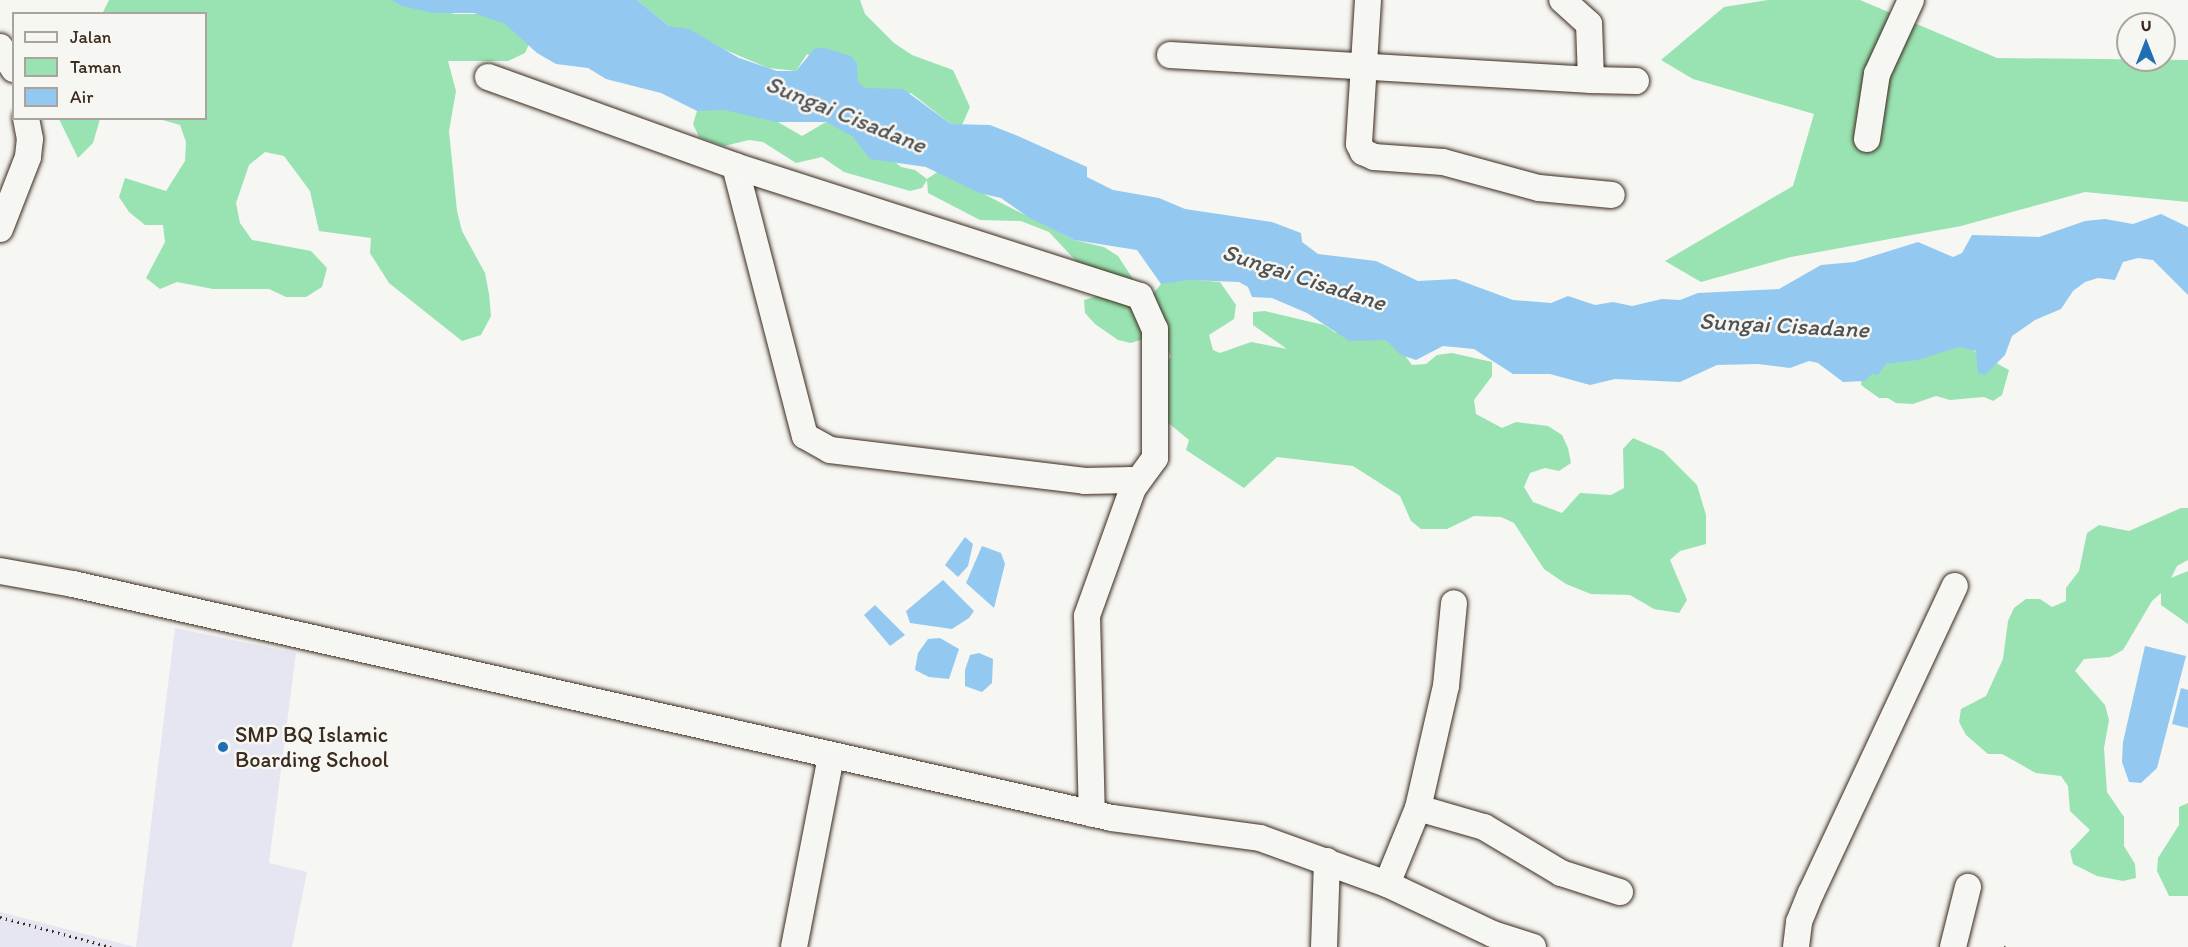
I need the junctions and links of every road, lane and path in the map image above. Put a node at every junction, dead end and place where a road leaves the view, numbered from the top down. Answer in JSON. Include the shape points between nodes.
{"nodes":[{"id":1,"x":1368,"y":0,"type":"edge"},
{"id":2,"x":1562,"y":0,"type":"edge"},
{"id":3,"x":1911,"y":0,"type":"edge"},
{"id":4,"x":0,"y":47,"type":"edge"},
{"id":5,"x":1170,"y":56,"type":"dead end"},
{"id":6,"x":12,"y":66,"type":"edge"},
{"id":7,"x":1363,"y":67,"type":"junction"},
{"id":8,"x":488,"y":77,"type":"dead end"},
{"id":9,"x":1591,"y":80,"type":"junction"},
{"id":10,"x":1636,"y":81,"type":"dead end"},
{"id":11,"x":26,"y":120,"type":"edge"},
{"id":12,"x":1867,"y":139,"type":"dead end"},
{"id":13,"x":735,"y":166,"type":"junction"},
{"id":14,"x":1612,"y":195,"type":"dead end"},
{"id":15,"x":0,"y":229,"type":"edge"},
{"id":16,"x":1133,"y":488,"type":"junction"},
{"id":17,"x":0,"y":571,"type":"edge"},
{"id":18,"x":1955,"y":586,"type":"dead end"},
{"id":19,"x":1454,"y":603,"type":"dead end"},
{"id":20,"x":831,"y":756,"type":"junction"},
{"id":21,"x":1418,"y":808,"type":"junction"},
{"id":22,"x":1092,"y":814,"type":"junction"},
{"id":23,"x":1327,"y":861,"type":"junction"},
{"id":24,"x":1387,"y":884,"type":"junction"},
{"id":25,"x":1968,"y":887,"type":"dead end"},
{"id":26,"x":1620,"y":892,"type":"dead end"},
{"id":27,"x":0,"y":917,"type":"edge"},
{"id":28,"x":1484,"y":939,"type":"edge"},
{"id":29,"x":111,"y":947,"type":"edge"},
{"id":30,"x":794,"y":947,"type":"edge"},
{"id":31,"x":1324,"y":947,"type":"edge"},
{"id":32,"x":1533,"y":947,"type":"edge"},
{"id":33,"x":1796,"y":947,"type":"edge"},
{"id":34,"x":1953,"y":947,"type":"edge"}],
"edges":[{"from":1,"to":7,"type":"street"},
{"from":2,"to":9,"type":"street","via":[[1589,24]]},
{"from":3,"to":12,"type":"street","via":[[1877,74]]},
{"from":4,"to":6,"type":"street"},
{"from":5,"to":7,"type":"street"},
{"from":7,"to":9,"type":"street"},
{"from":7,"to":14,"type":"street","via":[[1359,144],[1363,152],[1374,157],[1443,162],[1539,188]]},
{"from":8,"to":13,"type":"street"},
{"from":9,"to":10,"type":"street"},
{"from":11,"to":15,"type":"street","via":[[28,157]]},
{"from":13,"to":16,"type":"street","via":[[805,436],[830,450],[1085,482],[1130,479]]},
{"from":13,"to":16,"type":"street","via":[[1140,296],[1155,329],[1155,458]]},
{"from":16,"to":22,"type":"street","via":[[1087,616]]},
{"from":17,"to":20,"type":"street","via":[[142,599]]},
{"from":18,"to":33,"type":"street","via":[[1798,922]]},
{"from":19,"to":21,"type":"street","via":[[1446,686]]},
{"from":20,"to":22,"type":"street"},
{"from":20,"to":30,"type":"street"},
{"from":21,"to":24,"type":"street"},
{"from":21,"to":26,"type":"street","via":[[1484,827],[1562,873]]},
{"from":22,"to":23,"type":"street","via":[[1260,838]]},
{"from":23,"to":24,"type":"street"},
{"from":23,"to":31,"type":"street"},
{"from":24,"to":28,"type":"street"},
{"from":25,"to":34,"type":"street"},
{"from":27,"to":29,"type":"path"},
{"from":28,"to":32,"type":"street"}]}
